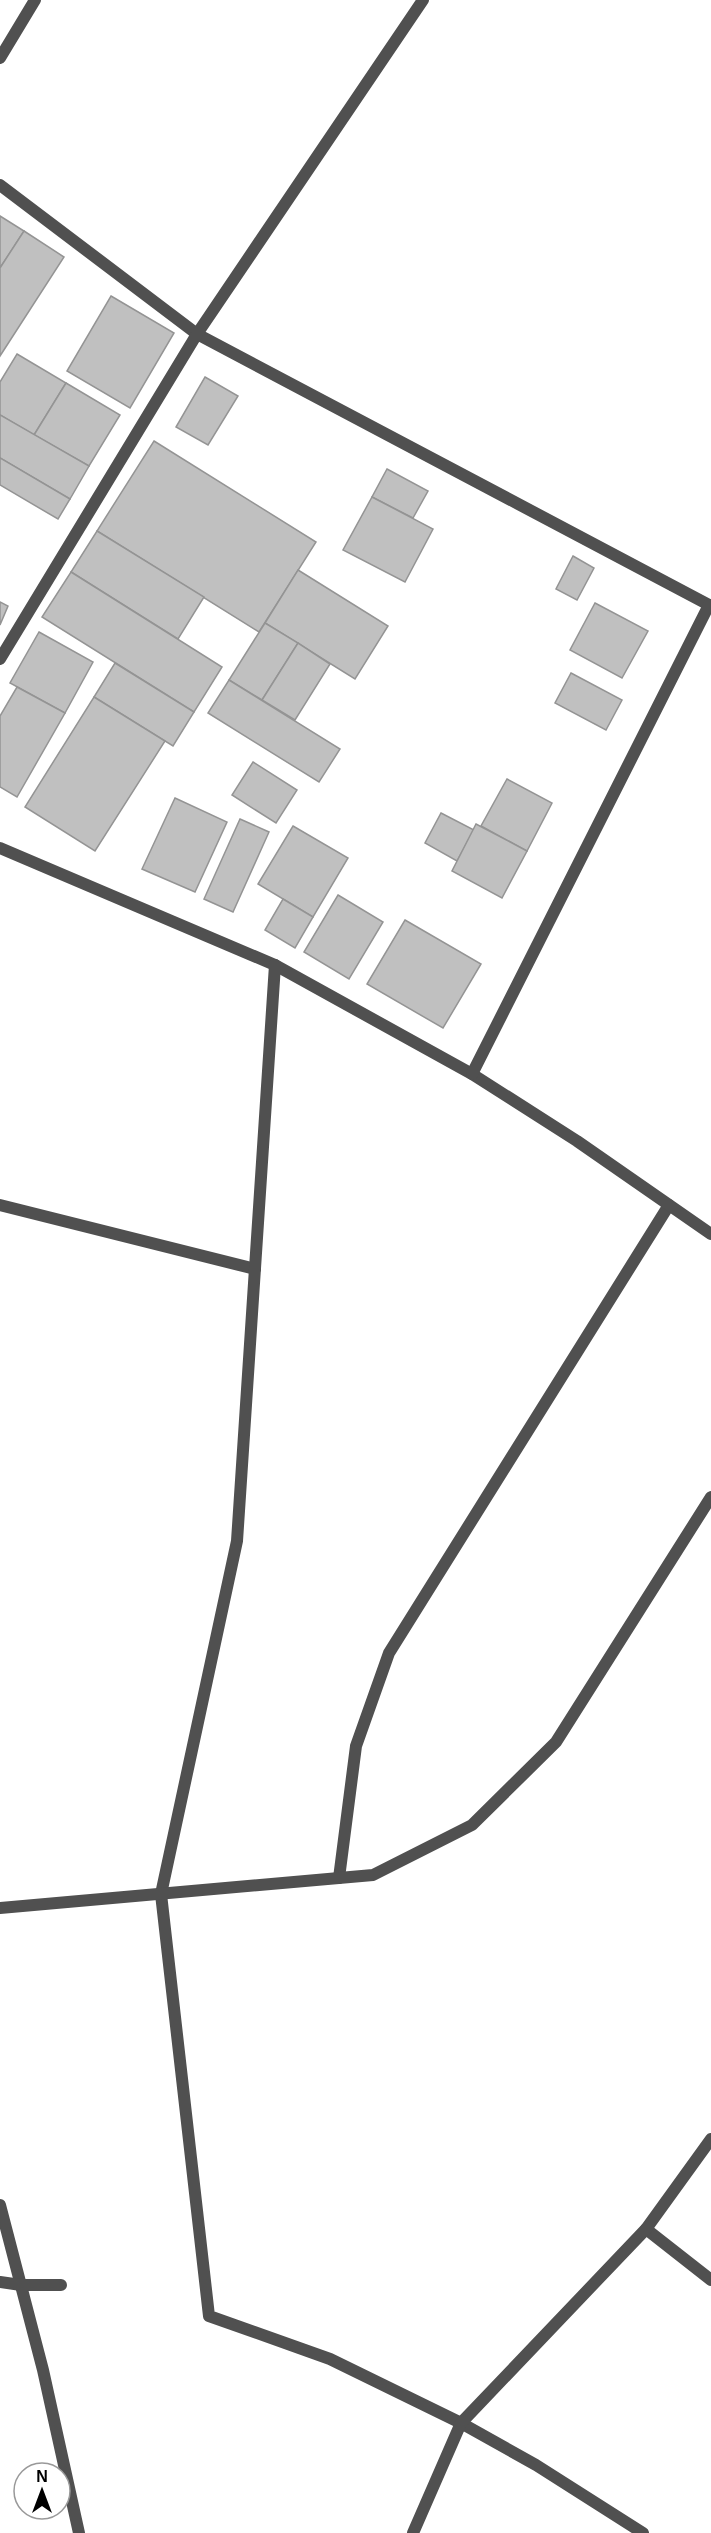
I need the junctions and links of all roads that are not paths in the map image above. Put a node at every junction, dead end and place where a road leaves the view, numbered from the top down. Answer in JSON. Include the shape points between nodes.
{"nodes":[{"id":1,"x":35,"y":0,"type":"edge"},
{"id":2,"x":423,"y":0,"type":"edge"},
{"id":3,"x":0,"y":58,"type":"edge"},
{"id":4,"x":0,"y":185,"type":"edge"},
{"id":5,"x":197,"y":334,"type":"junction"},
{"id":6,"x":710,"y":605,"type":"edge"},
{"id":7,"x":0,"y":659,"type":"edge"},
{"id":8,"x":0,"y":848,"type":"edge"},
{"id":9,"x":275,"y":965,"type":"junction"},
{"id":10,"x":472,"y":1074,"type":"junction"},
{"id":11,"x":0,"y":1205,"type":"edge"},
{"id":12,"x":669,"y":1205,"type":"junction"},
{"id":13,"x":711,"y":1234,"type":"edge"},
{"id":14,"x":255,"y":1269,"type":"junction"},
{"id":15,"x":711,"y":1497,"type":"edge"},
{"id":16,"x":339,"y":1878,"type":"junction"},
{"id":17,"x":161,"y":1894,"type":"junction"},
{"id":18,"x":0,"y":1908,"type":"edge"},
{"id":19,"x":711,"y":2139,"type":"edge"},
{"id":20,"x":0,"y":2205,"type":"edge"},
{"id":21,"x":646,"y":2229,"type":"junction"},
{"id":22,"x":711,"y":2280,"type":"edge"},
{"id":23,"x":0,"y":2282,"type":"edge"},
{"id":24,"x":21,"y":2285,"type":"junction"},
{"id":25,"x":61,"y":2285,"type":"dead end"},
{"id":26,"x":461,"y":2423,"type":"junction"},
{"id":27,"x":79,"y":2533,"type":"edge"},
{"id":28,"x":413,"y":2533,"type":"edge"},
{"id":29,"x":643,"y":2533,"type":"edge"}],
"edges":[{"from":1,"to":3,"type":"street"},
{"from":2,"to":5,"type":"street"},
{"from":4,"to":5,"type":"street"},
{"from":5,"to":6,"type":"street"},
{"from":5,"to":7,"type":"street"},
{"from":6,"to":10,"type":"street"},
{"from":8,"to":9,"type":"street"},
{"from":9,"to":10,"type":"street"},
{"from":9,"to":14,"type":"street"},
{"from":10,"to":12,"type":"street"},
{"from":11,"to":14,"type":"street"},
{"from":12,"to":13,"type":"street"},
{"from":12,"to":16,"type":"street","via":[[389,1653],[356,1746]]},
{"from":14,"to":17,"type":"street","via":[[237,1541]]},
{"from":15,"to":16,"type":"street","via":[[556,1742],[472,1825],[373,1875]]},
{"from":16,"to":17,"type":"street"},
{"from":17,"to":18,"type":"street"},
{"from":17,"to":26,"type":"street","via":[[209,2316],[330,2359]]},
{"from":19,"to":21,"type":"street"},
{"from":20,"to":24,"type":"street"},
{"from":21,"to":22,"type":"street"},
{"from":21,"to":26,"type":"street"},
{"from":23,"to":24,"type":"street"},
{"from":24,"to":25,"type":"street"},
{"from":24,"to":27,"type":"street"},
{"from":26,"to":28,"type":"street"},
{"from":26,"to":29,"type":"street"}]}
